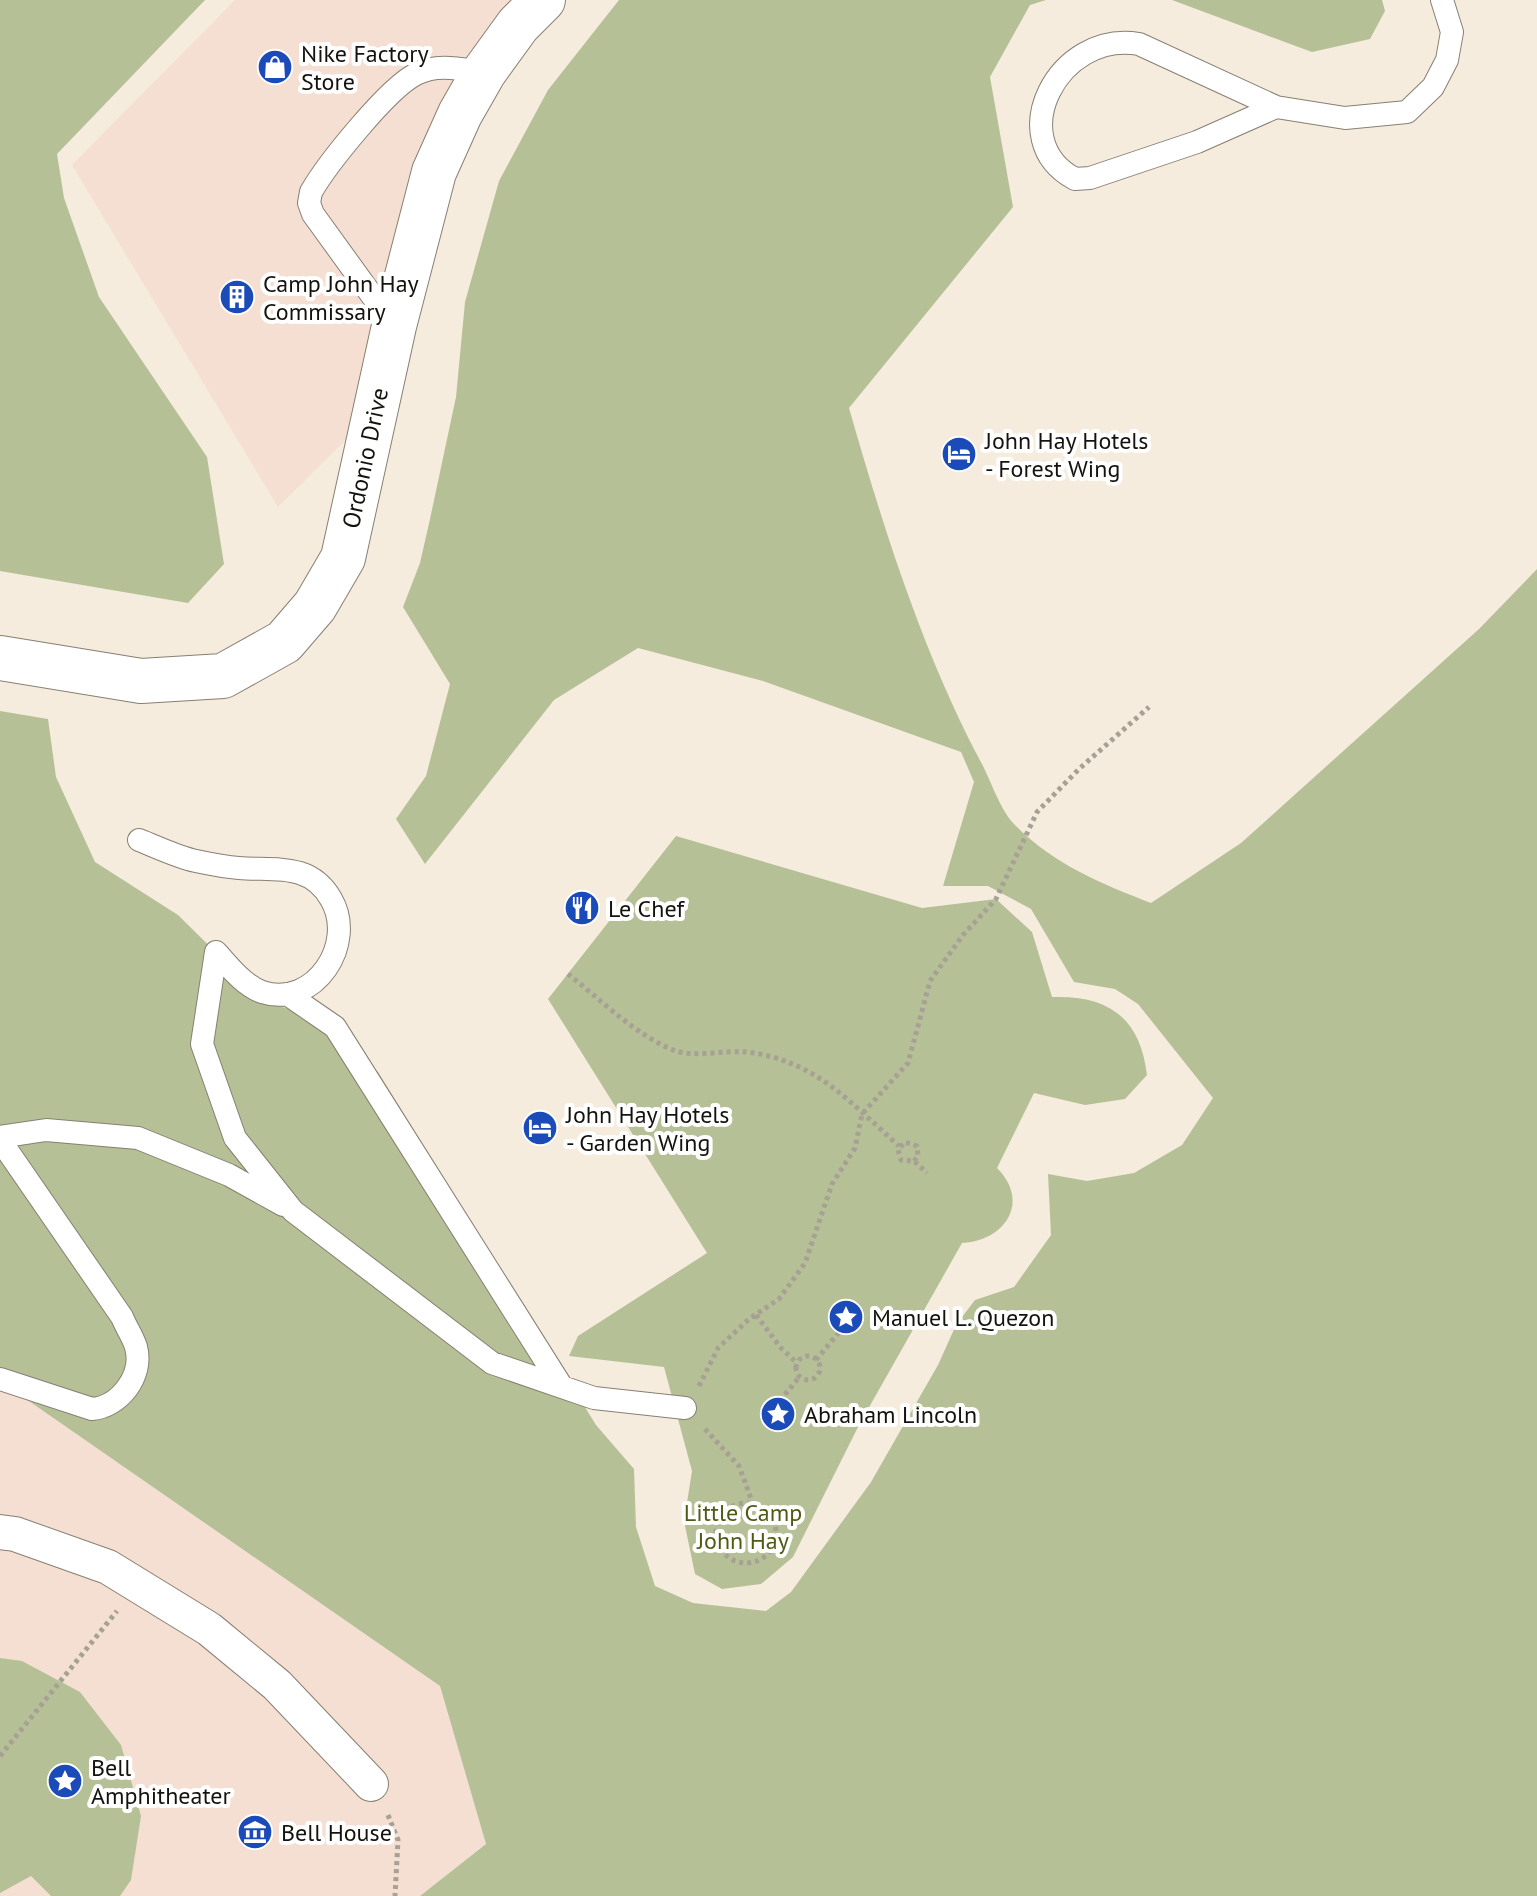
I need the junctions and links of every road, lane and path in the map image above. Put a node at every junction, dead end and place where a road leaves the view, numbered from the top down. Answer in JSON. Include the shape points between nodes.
{"nodes":[{"id":1,"x":543,"y":0,"type":"edge"},
{"id":2,"x":1442,"y":0,"type":"edge"},
{"id":3,"x":484,"y":72,"type":"junction"},
{"id":4,"x":1276,"y":107,"type":"junction"},
{"id":5,"x":394,"y":326,"type":"junction"},
{"id":6,"x":0,"y":658,"type":"edge"},
{"id":7,"x":1149,"y":707,"type":"dead end"},
{"id":8,"x":139,"y":840,"type":"dead end"},
{"id":9,"x":568,"y":974,"type":"dead end"},
{"id":10,"x":297,"y":990,"type":"junction"},
{"id":11,"x":862,"y":1114,"type":"junction"},
{"id":12,"x":0,"y":1137,"type":"edge"},
{"id":13,"x":0,"y":1145,"type":"edge"},
{"id":14,"x":899,"y":1146,"type":"junction"},
{"id":15,"x":914,"y":1161,"type":"junction"},
{"id":16,"x":927,"y":1173,"type":"dead end"},
{"id":17,"x":293,"y":1211,"type":"junction"},
{"id":18,"x":756,"y":1315,"type":"junction"},
{"id":19,"x":840,"y":1331,"type":"dead end"},
{"id":20,"x":816,"y":1360,"type":"junction"},
{"id":21,"x":797,"y":1363,"type":"junction"},
{"id":22,"x":800,"y":1376,"type":"junction"},
{"id":23,"x":0,"y":1379,"type":"edge"},
{"id":24,"x":562,"y":1387,"type":"junction"},
{"id":25,"x":775,"y":1407,"type":"dead end"},
{"id":26,"x":685,"y":1408,"type":"junction"},
{"id":27,"x":753,"y":1504,"type":"junction"},
{"id":28,"x":0,"y":1532,"type":"edge"},
{"id":29,"x":138,"y":1585,"type":"junction"},
{"id":30,"x":0,"y":1756,"type":"edge"},
{"id":31,"x":371,"y":1784,"type":"joint"},
{"id":32,"x":395,"y":1896,"type":"edge"}],
"edges":[{"from":1,"to":3,"type":"street","name":"Ordonio Drive"},
{"from":2,"to":4,"type":"lane","via":[[1452,32],[1447,60],[1433,87],[1407,112],[1345,118]]},
{"from":3,"to":5,"type":"street","name":"Ordonio Drive","via":[[434,172]]},
{"from":3,"to":5,"type":"lane","via":[[435,68],[415,74],[354,137],[311,192],[313,214]]},
{"from":4,"to":4,"type":"lane","via":[[1139,44],[1121,41],[1089,48],[1059,74],[1041,116],[1043,139],[1055,161],[1075,179],[1090,178],[1197,142]]},
{"from":5,"to":6,"type":"street","name":"Ordonio Drive","via":[[343,558],[315,606],[284,642],[223,676],[141,681]]},
{"from":7,"to":11,"type":"path","via":[[1037,812],[996,899],[930,981],[908,1063]]},
{"from":8,"to":10,"type":"lane","via":[[192,860],[239,868],[283,867],[318,883],[331,898],[340,937],[325,972]]},
{"from":9,"to":11,"type":"path","via":[[675,1051],[776,1055],[805,1067]]},
{"from":10,"to":17,"type":"lane","via":[[256,989],[216,952],[202,1044],[235,1138]]},
{"from":10,"to":24,"type":"lane","via":[[335,1027]]},
{"from":11,"to":14,"type":"path"},
{"from":11,"to":18,"type":"path","via":[[855,1148],[832,1184],[805,1263],[779,1299]]},
{"from":12,"to":17,"type":"lane","via":[[46,1130],[138,1138],[229,1175]]},
{"from":13,"to":23,"type":"lane","via":[[122,1317],[137,1363],[120,1398],[107,1408],[92,1409]]},
{"from":14,"to":15,"type":"path","via":[[901,1160]]},
{"from":14,"to":15,"type":"path","via":[[915,1144]]},
{"from":15,"to":16,"type":"path"},
{"from":17,"to":24,"type":"lane","via":[[492,1363]]},
{"from":18,"to":21,"type":"path"},
{"from":18,"to":26,"type":"path","via":[[718,1348]]},
{"from":19,"to":20,"type":"path"},
{"from":20,"to":21,"type":"path","via":[[806,1357]]},
{"from":20,"to":22,"type":"path","via":[[816,1376]]},
{"from":21,"to":22,"type":"path"},
{"from":22,"to":25,"type":"path"},
{"from":24,"to":26,"type":"lane","via":[[594,1398]]},
{"from":26,"to":27,"type":"path","via":[[739,1466]]},
{"from":27,"to":27,"type":"path","via":[[770,1514],[775,1543],[763,1558],[744,1563],[720,1547],[717,1528],[734,1506]]},
{"from":28,"to":29,"type":"street","via":[[108,1567]]},
{"from":29,"to":30,"type":"path"},
{"from":29,"to":31,"type":"street","via":[[209,1629],[277,1685]]},
{"from":31,"to":32,"type":"path","via":[[398,1840]]}]}
